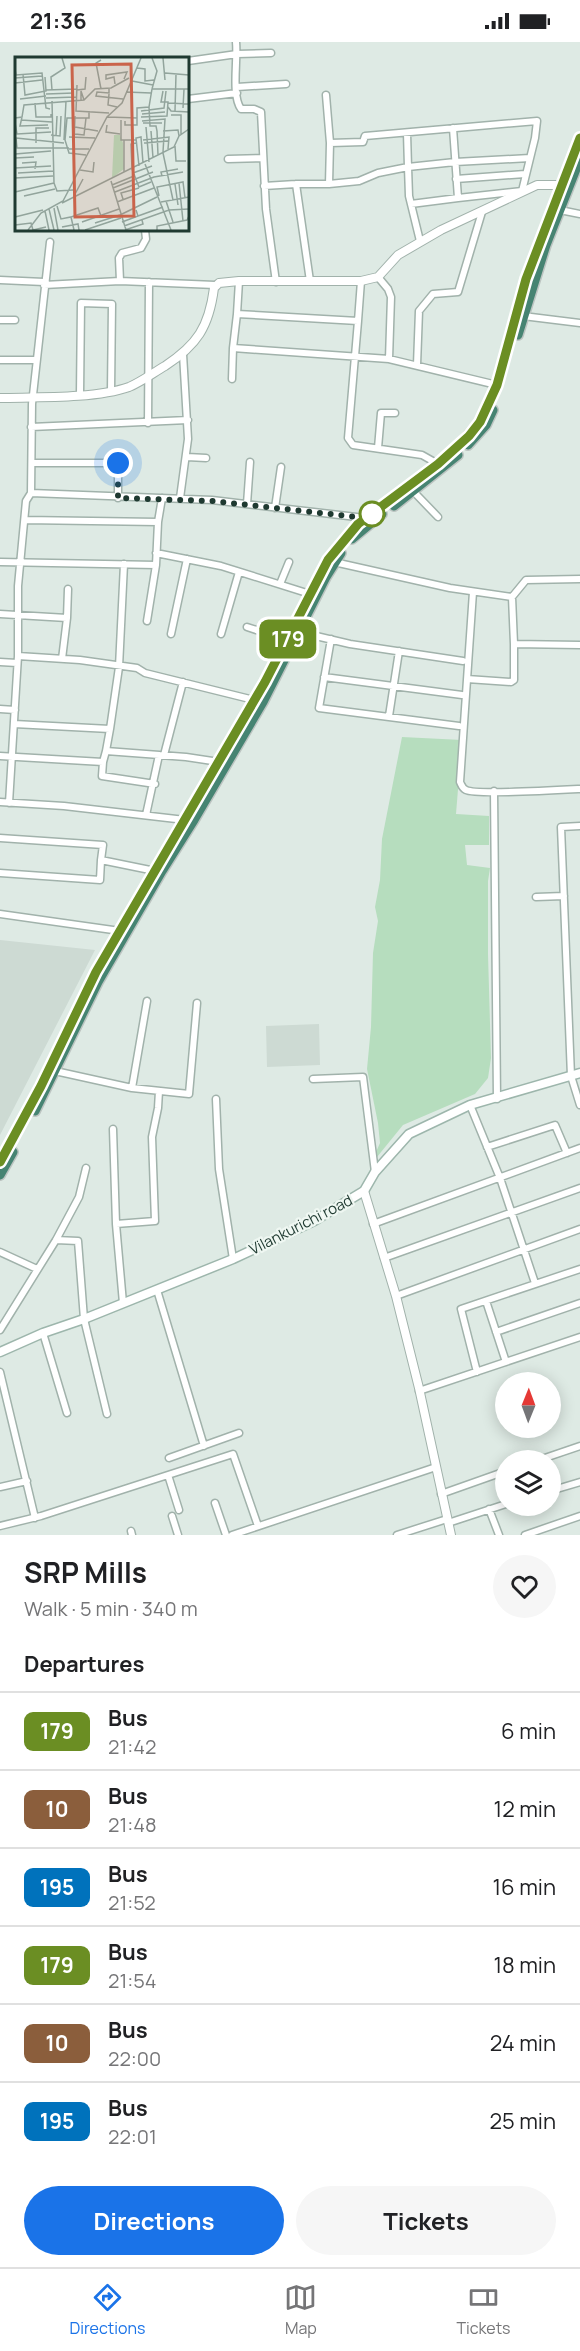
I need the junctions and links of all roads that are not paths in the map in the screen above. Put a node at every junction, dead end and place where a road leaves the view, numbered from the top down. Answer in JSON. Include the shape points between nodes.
{"nodes":[{"id":1,"x":236,"y":42,"type":"edge"},
{"id":2,"x":271,"y":53,"type":"dead end"},
{"id":3,"x":237,"y":54,"type":"junction"},
{"id":4,"x":189,"y":61,"type":"edge"},
{"id":5,"x":285,"y":84,"type":"dead end"},
{"id":6,"x":237,"y":90,"type":"junction"},
{"id":7,"x":326,"y":95,"type":"dead end"},
{"id":8,"x":189,"y":99,"type":"edge"},
{"id":9,"x":453,"y":128,"type":"junction"},
{"id":10,"x":407,"y":133,"type":"junction"},
{"id":11,"x":580,"y":138,"type":"edge"},
{"id":12,"x":330,"y":143,"type":"junction"},
{"id":13,"x":262,"y":158,"type":"junction"},
{"id":14,"x":530,"y":158,"type":"junction"},
{"id":15,"x":228,"y":159,"type":"dead end"},
{"id":16,"x":580,"y":159,"type":"edge"},
{"id":17,"x":455,"y":162,"type":"junction"},
{"id":18,"x":408,"y":168,"type":"junction"},
{"id":19,"x":525,"y":174,"type":"junction"},
{"id":20,"x":456,"y":179,"type":"junction"},
{"id":21,"x":296,"y":184,"type":"junction"},
{"id":22,"x":329,"y":184,"type":"junction"},
{"id":23,"x":561,"y":184,"type":"junction"},
{"id":24,"x":264,"y":186,"type":"junction"},
{"id":25,"x":522,"y":191,"type":"junction"},
{"id":26,"x":458,"y":198,"type":"junction"},
{"id":27,"x":411,"y":204,"type":"junction"},
{"id":28,"x":560,"y":210,"type":"junction"},
{"id":29,"x":482,"y":212,"type":"junction"},
{"id":30,"x":580,"y":214,"type":"edge"},
{"id":31,"x":145,"y":231,"type":"edge"},
{"id":32,"x":420,"y":241,"type":"junction"},
{"id":33,"x":50,"y":242,"type":"dead end"},
{"id":34,"x":378,"y":277,"type":"junction"},
{"id":35,"x":0,"y":280,"type":"edge"},
{"id":36,"x":120,"y":281,"type":"junction"},
{"id":37,"x":239,"y":281,"type":"junction"},
{"id":38,"x":310,"y":281,"type":"junction"},
{"id":39,"x":360,"y":281,"type":"junction"},
{"id":40,"x":148,"y":282,"type":"junction"},
{"id":41,"x":276,"y":282,"type":"junction"},
{"id":42,"x":44,"y":284,"type":"junction"},
{"id":43,"x":215,"y":285,"type":"junction"},
{"id":44,"x":237,"y":314,"type":"junction"},
{"id":45,"x":520,"y":316,"type":"junction"},
{"id":46,"x":0,"y":320,"type":"edge"},
{"id":47,"x":15,"y":320,"type":"dead end"},
{"id":48,"x":358,"y":321,"type":"junction"},
{"id":49,"x":580,"y":322,"type":"edge"},
{"id":50,"x":233,"y":348,"type":"junction"},
{"id":51,"x":183,"y":354,"type":"junction"},
{"id":52,"x":355,"y":357,"type":"junction"},
{"id":53,"x":389,"y":359,"type":"junction"},
{"id":54,"x":0,"y":360,"type":"edge"},
{"id":55,"x":36,"y":360,"type":"junction"},
{"id":56,"x":417,"y":364,"type":"junction"},
{"id":57,"x":148,"y":377,"type":"junction"},
{"id":58,"x":232,"y":379,"type":"dead end"},
{"id":59,"x":497,"y":385,"type":"junction"},
{"id":60,"x":111,"y":391,"type":"junction"},
{"id":61,"x":80,"y":394,"type":"junction"},
{"id":62,"x":0,"y":398,"type":"edge"},
{"id":63,"x":34,"y":398,"type":"junction"},
{"id":64,"x":395,"y":413,"type":"dead end"},
{"id":65,"x":188,"y":420,"type":"junction"},
{"id":66,"x":148,"y":423,"type":"junction"},
{"id":67,"x":31,"y":427,"type":"junction"},
{"id":68,"x":378,"y":448,"type":"junction"},
{"id":69,"x":187,"y":457,"type":"junction"},
{"id":70,"x":206,"y":458,"type":"dead end"},
{"id":71,"x":250,"y":462,"type":"dead end"},
{"id":72,"x":32,"y":463,"type":"junction"},
{"id":73,"x":438,"y":464,"type":"junction"},
{"id":74,"x":280,"y":467,"type":"dead end"},
{"id":75,"x":413,"y":491,"type":"junction"},
{"id":76,"x":31,"y":493,"type":"junction"},
{"id":77,"x":118,"y":498,"type":"junction"},
{"id":78,"x":162,"y":498,"type":"junction"},
{"id":79,"x":180,"y":498,"type":"junction"},
{"id":80,"x":247,"y":504,"type":"junction"},
{"id":81,"x":275,"y":508,"type":"junction"},
{"id":82,"x":438,"y":517,"type":"dead end"},
{"id":83,"x":366,"y":518,"type":"junction"},
{"id":84,"x":25,"y":520,"type":"junction"},
{"id":85,"x":158,"y":522,"type":"junction"},
{"id":86,"x":156,"y":553,"type":"junction"},
{"id":87,"x":187,"y":559,"type":"junction"},
{"id":88,"x":0,"y":562,"type":"edge"},
{"id":89,"x":289,"y":562,"type":"dead end"},
{"id":90,"x":334,"y":562,"type":"junction"},
{"id":91,"x":22,"y":563,"type":"junction"},
{"id":92,"x":124,"y":564,"type":"junction"},
{"id":93,"x":156,"y":565,"type":"junction"},
{"id":94,"x":239,"y":572,"type":"junction"},
{"id":95,"x":580,"y":579,"type":"edge"},
{"id":96,"x":280,"y":584,"type":"junction"},
{"id":97,"x":68,"y":589,"type":"dead end"},
{"id":98,"x":474,"y":592,"type":"junction"},
{"id":99,"x":310,"y":594,"type":"junction"},
{"id":100,"x":512,"y":597,"type":"junction"},
{"id":101,"x":0,"y":614,"type":"edge"},
{"id":102,"x":19,"y":615,"type":"junction"},
{"id":103,"x":67,"y":618,"type":"junction"},
{"id":104,"x":147,"y":621,"type":"dead end"},
{"id":105,"x":247,"y":627,"type":"dead end"},
{"id":106,"x":299,"y":632,"type":"junction"},
{"id":107,"x":171,"y":634,"type":"dead end"},
{"id":108,"x":221,"y":634,"type":"dead end"},
{"id":109,"x":331,"y":639,"type":"junction"},
{"id":110,"x":287,"y":640,"type":"junction"},
{"id":111,"x":514,"y":644,"type":"junction"},
{"id":112,"x":580,"y":645,"type":"edge"},
{"id":113,"x":399,"y":651,"type":"junction"},
{"id":114,"x":62,"y":659,"type":"junction"},
{"id":115,"x":17,"y":660,"type":"junction"},
{"id":116,"x":463,"y":661,"type":"dead end"},
{"id":117,"x":0,"y":662,"type":"edge"},
{"id":118,"x":119,"y":667,"type":"junction"},
{"id":119,"x":324,"y":677,"type":"junction"},
{"id":120,"x":467,"y":680,"type":"junction"},
{"id":121,"x":183,"y":682,"type":"junction"},
{"id":122,"x":393,"y":686,"type":"junction"},
{"id":123,"x":264,"y":693,"type":"junction"},
{"id":124,"x":462,"y":695,"type":"dead end"},
{"id":125,"x":254,"y":700,"type":"junction"},
{"id":126,"x":0,"y":709,"type":"edge"},
{"id":127,"x":15,"y":710,"type":"junction"},
{"id":128,"x":388,"y":716,"type":"junction"},
{"id":129,"x":14,"y":724,"type":"junction"},
{"id":130,"x":459,"y":726,"type":"dead end"},
{"id":131,"x":110,"y":729,"type":"junction"},
{"id":132,"x":106,"y":751,"type":"junction"},
{"id":133,"x":162,"y":755,"type":"junction"},
{"id":134,"x":0,"y":756,"type":"edge"},
{"id":135,"x":12,"y":758,"type":"junction"},
{"id":136,"x":103,"y":762,"type":"junction"},
{"id":137,"x":219,"y":762,"type":"junction"},
{"id":138,"x":155,"y":784,"type":"junction"},
{"id":139,"x":580,"y":789,"type":"edge"},
{"id":140,"x":494,"y":791,"type":"junction"},
{"id":141,"x":0,"y":802,"type":"edge"},
{"id":142,"x":9,"y":802,"type":"junction"},
{"id":143,"x":146,"y":815,"type":"junction"},
{"id":144,"x":185,"y":820,"type":"junction"},
{"id":145,"x":580,"y":826,"type":"edge"},
{"id":146,"x":0,"y":838,"type":"edge"},
{"id":147,"x":101,"y":860,"type":"junction"},
{"id":148,"x":154,"y":871,"type":"junction"},
{"id":149,"x":0,"y":873,"type":"edge"},
{"id":150,"x":564,"y":896,"type":"junction"},
{"id":151,"x":536,"y":897,"type":"dead end"},
{"id":152,"x":0,"y":914,"type":"edge"},
{"id":153,"x":120,"y":931,"type":"junction"},
{"id":154,"x":147,"y":1001,"type":"dead end"},
{"id":155,"x":197,"y":1003,"type":"dead end"},
{"id":156,"x":55,"y":1071,"type":"junction"},
{"id":157,"x":576,"y":1074,"type":"edge"},
{"id":158,"x":313,"y":1079,"type":"dead end"},
{"id":159,"x":132,"y":1088,"type":"junction"},
{"id":160,"x":159,"y":1091,"type":"junction"},
{"id":161,"x":216,"y":1099,"type":"dead end"},
{"id":162,"x":497,"y":1099,"type":"junction"},
{"id":163,"x":470,"y":1105,"type":"junction"},
{"id":164,"x":580,"y":1106,"type":"edge"},
{"id":165,"x":113,"y":1128,"type":"dead end"},
{"id":166,"x":487,"y":1147,"type":"junction"},
{"id":167,"x":580,"y":1148,"type":"edge"},
{"id":168,"x":567,"y":1152,"type":"junction"},
{"id":169,"x":0,"y":1162,"type":"edge"},
{"id":170,"x":86,"y":1168,"type":"dead end"},
{"id":171,"x":375,"y":1172,"type":"junction"},
{"id":172,"x":0,"y":1175,"type":"edge"},
{"id":173,"x":500,"y":1178,"type":"junction"},
{"id":174,"x":580,"y":1188,"type":"edge"},
{"id":175,"x":364,"y":1191,"type":"junction"},
{"id":176,"x":511,"y":1213,"type":"junction"},
{"id":177,"x":116,"y":1224,"type":"junction"},
{"id":178,"x":373,"y":1224,"type":"junction"},
{"id":179,"x":580,"y":1229,"type":"edge"},
{"id":180,"x":56,"y":1240,"type":"junction"},
{"id":181,"x":523,"y":1249,"type":"junction"},
{"id":182,"x":0,"y":1252,"type":"edge"},
{"id":183,"x":384,"y":1258,"type":"junction"},
{"id":184,"x":233,"y":1259,"type":"junction"},
{"id":185,"x":37,"y":1269,"type":"junction"},
{"id":186,"x":580,"y":1269,"type":"edge"},
{"id":187,"x":535,"y":1283,"type":"junction"},
{"id":188,"x":157,"y":1290,"type":"junction"},
{"id":189,"x":396,"y":1296,"type":"junction"},
{"id":190,"x":486,"y":1301,"type":"junction"},
{"id":191,"x":123,"y":1303,"type":"junction"},
{"id":192,"x":580,"y":1303,"type":"edge"},
{"id":193,"x":84,"y":1319,"type":"junction"},
{"id":194,"x":0,"y":1330,"type":"edge"},
{"id":195,"x":496,"y":1332,"type":"junction"},
{"id":196,"x":43,"y":1333,"type":"junction"},
{"id":197,"x":580,"y":1337,"type":"edge"},
{"id":198,"x":0,"y":1352,"type":"edge"},
{"id":199,"x":506,"y":1362,"type":"junction"},
{"id":200,"x":0,"y":1372,"type":"edge"},
{"id":201,"x":477,"y":1372,"type":"junction"},
{"id":202,"x":420,"y":1391,"type":"junction"},
{"id":203,"x":4,"y":1402,"type":"edge"},
{"id":204,"x":67,"y":1413,"type":"dead end"},
{"id":205,"x":107,"y":1413,"type":"dead end"},
{"id":206,"x":239,"y":1433,"type":"dead end"},
{"id":207,"x":204,"y":1446,"type":"junction"},
{"id":208,"x":580,"y":1446,"type":"edge"},
{"id":209,"x":561,"y":1453,"type":"edge"},
{"id":210,"x":169,"y":1458,"type":"dead end"},
{"id":211,"x":436,"y":1467,"type":"junction"},
{"id":212,"x":168,"y":1475,"type":"junction"},
{"id":213,"x":495,"y":1475,"type":"edge"},
{"id":214,"x":27,"y":1481,"type":"junction"},
{"id":215,"x":580,"y":1482,"type":"edge"},
{"id":216,"x":0,"y":1487,"type":"edge"},
{"id":217,"x":561,"y":1488,"type":"edge"},
{"id":218,"x":441,"y":1494,"type":"junction"},
{"id":219,"x":215,"y":1503,"type":"dead end"},
{"id":220,"x":495,"y":1507,"type":"edge"},
{"id":221,"x":489,"y":1509,"type":"junction"},
{"id":222,"x":179,"y":1510,"type":"dead end"},
{"id":223,"x":172,"y":1516,"type":"dead end"},
{"id":224,"x":580,"y":1516,"type":"edge"},
{"id":225,"x":34,"y":1518,"type":"junction"},
{"id":226,"x":447,"y":1521,"type":"junction"},
{"id":227,"x":0,"y":1526,"type":"edge"},
{"id":228,"x":258,"y":1526,"type":"junction"},
{"id":229,"x":407,"y":1533,"type":"edge"},
{"id":230,"x":178,"y":1535,"type":"edge"},
{"id":231,"x":226,"y":1535,"type":"edge"},
{"id":232,"x":232,"y":1535,"type":"edge"},
{"id":233,"x":397,"y":1535,"type":"edge"},
{"id":234,"x":451,"y":1535,"type":"edge"},
{"id":235,"x":499,"y":1535,"type":"edge"},
{"id":236,"x":525,"y":1535,"type":"edge"}],
"edges":[{"from":1,"to":3,"type":"street"},
{"from":2,"to":3,"type":"street"},
{"from":3,"to":4,"type":"street"},
{"from":3,"to":6,"type":"street"},
{"from":5,"to":6,"type":"street"},
{"from":6,"to":8,"type":"street"},
{"from":6,"to":13,"type":"street","via":[[240,108],[261,112]]},
{"from":7,"to":12,"type":"street"},
{"from":9,"to":10,"type":"street"},
{"from":9,"to":14,"type":"street","via":[[537,121]]},
{"from":9,"to":17,"type":"street"},
{"from":10,"to":12,"type":"street","via":[[365,136],[363,142]]},
{"from":10,"to":18,"type":"street"},
{"from":11,"to":23,"type":"highway"},
{"from":12,"to":22,"type":"street"},
{"from":13,"to":15,"type":"street"},
{"from":13,"to":24,"type":"street"},
{"from":14,"to":17,"type":"street"},
{"from":14,"to":19,"type":"street"},
{"from":16,"to":28,"type":"highway"},
{"from":17,"to":18,"type":"street"},
{"from":17,"to":20,"type":"street"},
{"from":18,"to":22,"type":"street","via":[[359,181]]},
{"from":18,"to":27,"type":"street"},
{"from":19,"to":20,"type":"street"},
{"from":19,"to":25,"type":"street"},
{"from":20,"to":26,"type":"street"},
{"from":21,"to":22,"type":"street"},
{"from":21,"to":24,"type":"street"},
{"from":21,"to":38,"type":"street"},
{"from":23,"to":25,"type":"street","via":[[537,184]]},
{"from":23,"to":45,"type":"highway","via":[[526,279]]},
{"from":24,"to":41,"type":"street"},
{"from":25,"to":26,"type":"street"},
{"from":25,"to":29,"type":"street"},
{"from":26,"to":27,"type":"street"},
{"from":27,"to":32,"type":"street"},
{"from":28,"to":30,"type":"street"},
{"from":28,"to":45,"type":"highway"},
{"from":29,"to":32,"type":"street"},
{"from":29,"to":56,"type":"street","via":[[458,292],[433,294],[419,311]]},
{"from":31,"to":36,"type":"street","via":[[141,248],[122,253],[119,258]]},
{"from":32,"to":34,"type":"street","via":[[398,255]]},
{"from":33,"to":42,"type":"street"},
{"from":34,"to":39,"type":"street"},
{"from":34,"to":53,"type":"street","via":[[391,297]]},
{"from":35,"to":42,"type":"street"},
{"from":36,"to":40,"type":"street"},
{"from":36,"to":42,"type":"street"},
{"from":37,"to":41,"type":"street"},
{"from":37,"to":43,"type":"street"},
{"from":37,"to":44,"type":"street"},
{"from":38,"to":39,"type":"street"},
{"from":38,"to":41,"type":"street"},
{"from":39,"to":48,"type":"street"},
{"from":40,"to":43,"type":"street"},
{"from":40,"to":57,"type":"street"},
{"from":42,"to":55,"type":"street"},
{"from":43,"to":51,"type":"street","via":[[205,325]]},
{"from":44,"to":48,"type":"street"},
{"from":44,"to":50,"type":"street"},
{"from":45,"to":49,"type":"street"},
{"from":45,"to":59,"type":"highway"},
{"from":45,"to":75,"type":"highway","via":[[503,386],[486,424],[455,458]]},
{"from":46,"to":47,"type":"street"},
{"from":48,"to":52,"type":"street"},
{"from":50,"to":52,"type":"street"},
{"from":50,"to":58,"type":"street"},
{"from":51,"to":57,"type":"street"},
{"from":51,"to":65,"type":"street"},
{"from":52,"to":53,"type":"street"},
{"from":52,"to":68,"type":"street","via":[[348,438],[353,445]]},
{"from":53,"to":56,"type":"street"},
{"from":54,"to":55,"type":"street"},
{"from":55,"to":63,"type":"street"},
{"from":56,"to":59,"type":"street"},
{"from":57,"to":60,"type":"street"},
{"from":57,"to":66,"type":"street"},
{"from":59,"to":73,"type":"highway","via":[[480,422]]},
{"from":60,"to":61,"type":"street"},
{"from":60,"to":61,"type":"street","via":[[112,304],[81,303]]},
{"from":61,"to":63,"type":"street"},
{"from":62,"to":63,"type":"street"},
{"from":63,"to":67,"type":"street"},
{"from":64,"to":68,"type":"street","via":[[381,413]]},
{"from":65,"to":66,"type":"street"},
{"from":65,"to":69,"type":"street"},
{"from":66,"to":67,"type":"street"},
{"from":67,"to":72,"type":"street"},
{"from":68,"to":73,"type":"street","via":[[422,455]]},
{"from":69,"to":70,"type":"street"},
{"from":69,"to":79,"type":"street"},
{"from":71,"to":80,"type":"street"},
{"from":72,"to":76,"type":"street"},
{"from":72,"to":77,"type":"street","via":[[118,463]]},
{"from":73,"to":83,"type":"highway"},
{"from":74,"to":81,"type":"street"},
{"from":75,"to":82,"type":"street"},
{"from":75,"to":90,"type":"highway","via":[[361,530]]},
{"from":76,"to":77,"type":"street"},
{"from":76,"to":84,"type":"street","via":[[26,501]]},
{"from":77,"to":78,"type":"street"},
{"from":78,"to":79,"type":"street"},
{"from":78,"to":85,"type":"street"},
{"from":79,"to":80,"type":"street"},
{"from":80,"to":81,"type":"street"},
{"from":81,"to":83,"type":"street"},
{"from":83,"to":99,"type":"highway","via":[[328,560]]},
{"from":84,"to":85,"type":"street"},
{"from":84,"to":91,"type":"street"},
{"from":85,"to":86,"type":"street"},
{"from":86,"to":87,"type":"street"},
{"from":86,"to":93,"type":"street"},
{"from":87,"to":94,"type":"street"},
{"from":87,"to":107,"type":"street"},
{"from":88,"to":91,"type":"street"},
{"from":89,"to":96,"type":"street"},
{"from":90,"to":98,"type":"street"},
{"from":90,"to":106,"type":"highway"},
{"from":91,"to":92,"type":"street"},
{"from":91,"to":102,"type":"street"},
{"from":92,"to":93,"type":"street"},
{"from":92,"to":118,"type":"street"},
{"from":93,"to":104,"type":"street"},
{"from":94,"to":96,"type":"street"},
{"from":94,"to":108,"type":"street"},
{"from":95,"to":100,"type":"street","via":[[526,580]]},
{"from":96,"to":99,"type":"street"},
{"from":97,"to":103,"type":"street"},
{"from":98,"to":100,"type":"street"},
{"from":98,"to":120,"type":"street"},
{"from":99,"to":110,"type":"highway"},
{"from":100,"to":111,"type":"street"},
{"from":101,"to":102,"type":"street"},
{"from":102,"to":103,"type":"street"},
{"from":102,"to":115,"type":"street"},
{"from":103,"to":114,"type":"street"},
{"from":105,"to":110,"type":"street"},
{"from":106,"to":109,"type":"street"},
{"from":106,"to":123,"type":"highway"},
{"from":109,"to":113,"type":"street"},
{"from":109,"to":119,"type":"street"},
{"from":110,"to":123,"type":"highway"},
{"from":111,"to":112,"type":"street"},
{"from":111,"to":120,"type":"street","via":[[514,680]]},
{"from":113,"to":116,"type":"street"},
{"from":113,"to":122,"type":"street"},
{"from":114,"to":115,"type":"street"},
{"from":114,"to":118,"type":"street"},
{"from":115,"to":117,"type":"street"},
{"from":115,"to":127,"type":"street"},
{"from":118,"to":121,"type":"street","via":[[137,668]]},
{"from":118,"to":131,"type":"street"},
{"from":119,"to":122,"type":"street"},
{"from":119,"to":128,"type":"street","via":[[319,708]]},
{"from":120,"to":140,"type":"street","via":[[460,782],[468,791]]},
{"from":121,"to":125,"type":"street"},
{"from":121,"to":133,"type":"street"},
{"from":122,"to":124,"type":"street"},
{"from":122,"to":128,"type":"street"},
{"from":123,"to":125,"type":"highway"},
{"from":123,"to":156,"type":"highway","via":[[98,982]]},
{"from":125,"to":137,"type":"highway"},
{"from":126,"to":127,"type":"street"},
{"from":127,"to":129,"type":"street"},
{"from":128,"to":130,"type":"street"},
{"from":129,"to":131,"type":"street"},
{"from":129,"to":135,"type":"street"},
{"from":131,"to":132,"type":"street"},
{"from":132,"to":133,"type":"street"},
{"from":132,"to":136,"type":"street"},
{"from":133,"to":137,"type":"street"},
{"from":133,"to":138,"type":"street"},
{"from":134,"to":135,"type":"street"},
{"from":135,"to":136,"type":"street"},
{"from":135,"to":142,"type":"street"},
{"from":136,"to":138,"type":"street","via":[[102,776]]},
{"from":137,"to":144,"type":"highway"},
{"from":138,"to":143,"type":"street"},
{"from":139,"to":140,"type":"street"},
{"from":140,"to":162,"type":"street"},
{"from":141,"to":142,"type":"street"},
{"from":142,"to":143,"type":"street"},
{"from":143,"to":144,"type":"street"},
{"from":144,"to":148,"type":"highway"},
{"from":145,"to":150,"type":"street","via":[[561,826]]},
{"from":146,"to":147,"type":"street","via":[[103,845]]},
{"from":147,"to":148,"type":"street"},
{"from":147,"to":149,"type":"street","via":[[100,880]]},
{"from":148,"to":153,"type":"highway"},
{"from":150,"to":151,"type":"street"},
{"from":150,"to":157,"type":"street"},
{"from":152,"to":153,"type":"street"},
{"from":153,"to":169,"type":"highway"},
{"from":154,"to":159,"type":"street"},
{"from":155,"to":160,"type":"street","via":[[189,1094]]},
{"from":156,"to":159,"type":"street"},
{"from":156,"to":172,"type":"highway"},
{"from":157,"to":162,"type":"main road","name":"Vilankurichi road"},
{"from":157,"to":164,"type":"street"},
{"from":158,"to":171,"type":"street","via":[[363,1077]]},
{"from":159,"to":160,"type":"street"},
{"from":160,"to":177,"type":"street","via":[[152,1137],[155,1221]]},
{"from":161,"to":184,"type":"street","via":[[219,1169]]},
{"from":162,"to":163,"type":"main road","name":"Vilankurichi road"},
{"from":163,"to":166,"type":"street"},
{"from":163,"to":171,"type":"main road","name":"Vilankurichi road","via":[[409,1134]]},
{"from":165,"to":177,"type":"street"},
{"from":166,"to":168,"type":"street","via":[[555,1125]]},
{"from":166,"to":173,"type":"street"},
{"from":167,"to":168,"type":"street"},
{"from":168,"to":173,"type":"street"},
{"from":170,"to":180,"type":"street","via":[[79,1197]]},
{"from":171,"to":175,"type":"main road","name":"Vilankurichi road"},
{"from":173,"to":176,"type":"street"},
{"from":173,"to":178,"type":"street"},
{"from":174,"to":176,"type":"street"},
{"from":175,"to":178,"type":"street"},
{"from":175,"to":184,"type":"main road","name":"Vilankurichi road","via":[[314,1221]]},
{"from":176,"to":181,"type":"street"},
{"from":176,"to":183,"type":"street"},
{"from":177,"to":191,"type":"street"},
{"from":178,"to":183,"type":"street"},
{"from":179,"to":181,"type":"street"},
{"from":180,"to":185,"type":"street"},
{"from":180,"to":193,"type":"street","via":[[78,1241]]},
{"from":181,"to":187,"type":"street"},
{"from":181,"to":189,"type":"street"},
{"from":182,"to":185,"type":"street"},
{"from":183,"to":189,"type":"street"},
{"from":184,"to":188,"type":"main road","name":"Vilankurichi road"},
{"from":185,"to":194,"type":"street"},
{"from":186,"to":187,"type":"street"},
{"from":187,"to":190,"type":"street"},
{"from":188,"to":191,"type":"main road","name":"Vilankurichi road"},
{"from":188,"to":207,"type":"street"},
{"from":189,"to":202,"type":"street"},
{"from":190,"to":195,"type":"street"},
{"from":190,"to":201,"type":"street","via":[[461,1309]]},
{"from":191,"to":193,"type":"main road","name":"Vilankurichi road"},
{"from":192,"to":195,"type":"street"},
{"from":193,"to":196,"type":"main road","name":"Vilankurichi road"},
{"from":193,"to":205,"type":"street"},
{"from":195,"to":199,"type":"street"},
{"from":196,"to":198,"type":"main road","name":"Vilankurichi road"},
{"from":196,"to":204,"type":"street"},
{"from":197,"to":199,"type":"street"},
{"from":199,"to":201,"type":"street"},
{"from":200,"to":203,"type":"street"},
{"from":201,"to":202,"type":"street"},
{"from":202,"to":211,"type":"street"},
{"from":203,"to":214,"type":"street"},
{"from":206,"to":207,"type":"street"},
{"from":207,"to":210,"type":"street"},
{"from":208,"to":209,"type":"street"},
{"from":211,"to":218,"type":"street"},
{"from":211,"to":228,"type":"street"},
{"from":212,"to":222,"type":"street"},
{"from":212,"to":225,"type":"street"},
{"from":212,"to":228,"type":"street","via":[[233,1454]]},
{"from":213,"to":218,"type":"street"},
{"from":214,"to":216,"type":"street"},
{"from":214,"to":225,"type":"street"},
{"from":215,"to":217,"type":"street"},
{"from":218,"to":226,"type":"street"},
{"from":219,"to":231,"type":"street"},
{"from":220,"to":221,"type":"street"},
{"from":221,"to":226,"type":"street"},
{"from":221,"to":235,"type":"street"},
{"from":223,"to":230,"type":"street"},
{"from":224,"to":236,"type":"street"},
{"from":225,"to":227,"type":"street"},
{"from":226,"to":229,"type":"street"},
{"from":226,"to":234,"type":"street"},
{"from":228,"to":232,"type":"street"},
{"from":229,"to":233,"type":"street"}]}
